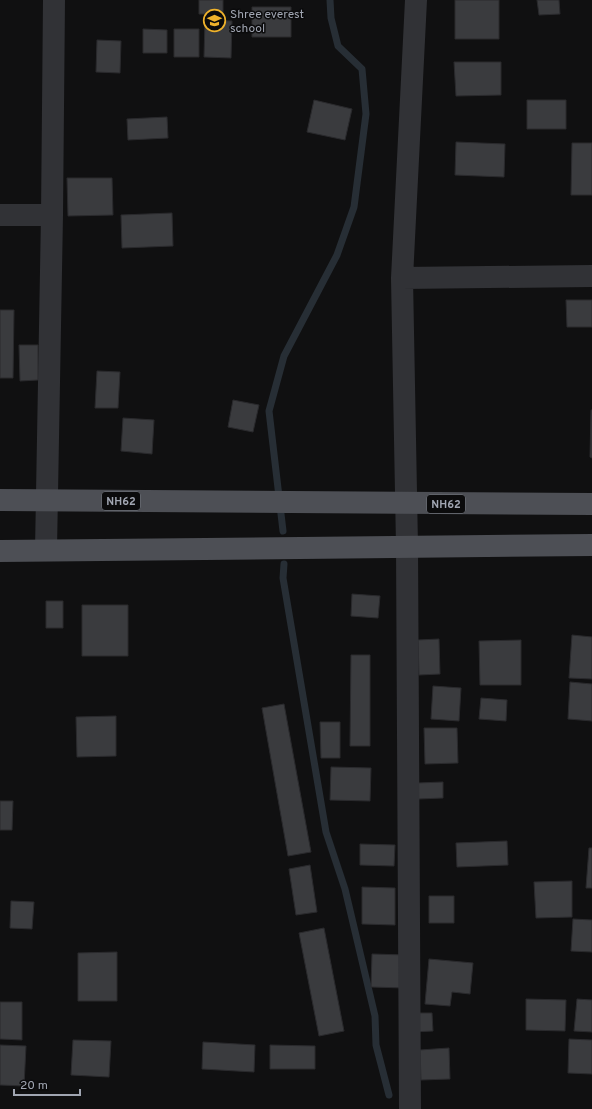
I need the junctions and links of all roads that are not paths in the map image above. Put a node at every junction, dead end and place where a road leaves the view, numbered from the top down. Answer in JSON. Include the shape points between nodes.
{"nodes":[{"id":1,"x":54,"y":0,"type":"edge"},
{"id":2,"x":416,"y":0,"type":"edge"},
{"id":3,"x":0,"y":215,"type":"edge"},
{"id":4,"x":52,"y":215,"type":"junction"},
{"id":5,"x":592,"y":276,"type":"edge"},
{"id":6,"x":402,"y":278,"type":"junction"},
{"id":7,"x":0,"y":500,"type":"edge"},
{"id":8,"x":46,"y":500,"type":"junction"},
{"id":9,"x":407,"y":504,"type":"junction"},
{"id":10,"x":592,"y":504,"type":"edge"},
{"id":11,"x":592,"y":544,"type":"edge"},
{"id":12,"x":407,"y":546,"type":"junction"},
{"id":13,"x":46,"y":550,"type":"junction"},
{"id":14,"x":0,"y":551,"type":"edge"},
{"id":15,"x":410,"y":1109,"type":"edge"}],
"edges":[{"from":1,"to":4,"type":"street"},
{"from":2,"to":6,"type":"street"},
{"from":3,"to":4,"type":"street"},
{"from":4,"to":8,"type":"street"},
{"from":5,"to":6,"type":"street"},
{"from":6,"to":9,"type":"street"},
{"from":7,"to":8,"type":"main road","number":"NH62"},
{"from":8,"to":9,"type":"main road","number":"NH62"},
{"from":8,"to":13,"type":"street"},
{"from":9,"to":10,"type":"main road","number":"NH62"},
{"from":9,"to":12,"type":"street"},
{"from":11,"to":12,"type":"main road"},
{"from":12,"to":13,"type":"main road"},
{"from":12,"to":15,"type":"street"},
{"from":13,"to":14,"type":"main road"}]}
